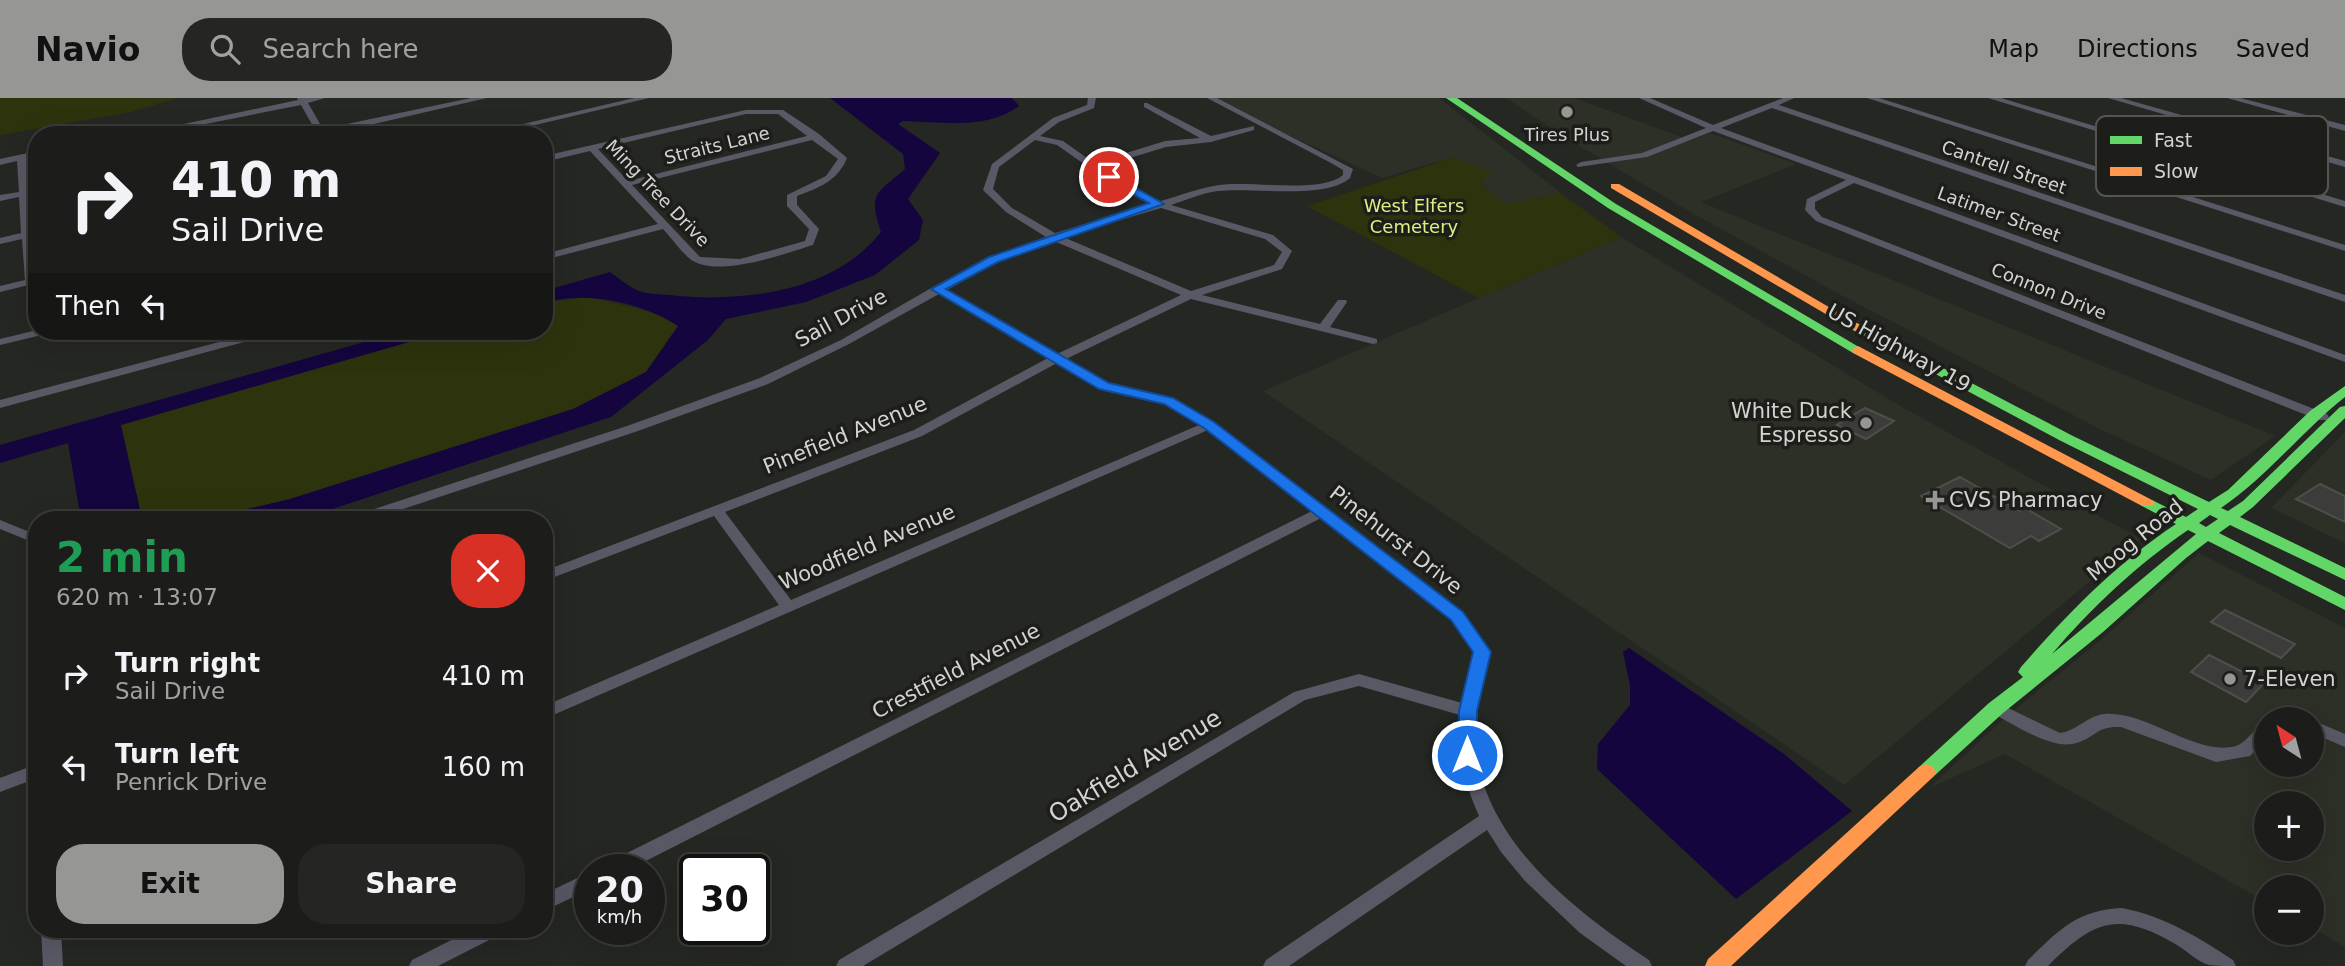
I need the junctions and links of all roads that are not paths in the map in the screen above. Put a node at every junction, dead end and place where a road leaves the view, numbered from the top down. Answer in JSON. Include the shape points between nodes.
{"nodes":[{"id":1,"x":321,"y":98,"type":"edge"},
{"id":2,"x":483,"y":98,"type":"edge"},
{"id":3,"x":645,"y":98,"type":"edge"},
{"id":4,"x":1092,"y":98,"type":"edge"},
{"id":5,"x":1211,"y":98,"type":"edge"},
{"id":6,"x":1451,"y":98,"type":"edge"},
{"id":7,"x":1480,"y":98,"type":"edge"},
{"id":8,"x":1643,"y":98,"type":"edge"},
{"id":9,"x":1790,"y":98,"type":"edge"},
{"id":10,"x":1871,"y":98,"type":"edge"},
{"id":11,"x":1992,"y":98,"type":"edge"},
{"id":12,"x":2112,"y":98,"type":"edge"},
{"id":13,"x":2231,"y":98,"type":"edge"},
{"id":14,"x":302,"y":100,"type":"edge"},
{"id":15,"x":1772,"y":105,"type":"junction"},
{"id":16,"x":1147,"y":106,"type":"dead end"},
{"id":17,"x":1472,"y":113,"type":"junction"},
{"id":18,"x":2176,"y":116,"type":"edge"},
{"id":19,"x":2299,"y":116,"type":"edge"},
{"id":20,"x":2328,"y":124,"type":"edge"},
{"id":21,"x":179,"y":126,"type":"edge"},
{"id":22,"x":318,"y":126,"type":"edge"},
{"id":23,"x":354,"y":126,"type":"edge"},
{"id":24,"x":520,"y":126,"type":"edge"},
{"id":25,"x":1251,"y":128,"type":"dead end"},
{"id":26,"x":1713,"y":128,"type":"junction"},
{"id":27,"x":2345,"y":128,"type":"edge"},
{"id":28,"x":2096,"y":129,"type":"edge"},
{"id":29,"x":816,"y":136,"type":"junction"},
{"id":30,"x":1033,"y":137,"type":"junction"},
{"id":31,"x":1211,"y":139,"type":"junction"},
{"id":32,"x":592,"y":148,"type":"junction"},
{"id":33,"x":28,"y":156,"type":"edge"},
{"id":34,"x":553,"y":157,"type":"edge"},
{"id":35,"x":21,"y":158,"type":"junction"},
{"id":36,"x":2328,"y":159,"type":"edge"},
{"id":37,"x":0,"y":162,"type":"edge"},
{"id":38,"x":2345,"y":164,"type":"edge"},
{"id":39,"x":1581,"y":165,"type":"junction"},
{"id":40,"x":1094,"y":166,"type":"junction"},
{"id":41,"x":2096,"y":169,"type":"edge"},
{"id":42,"x":1557,"y":171,"type":"junction"},
{"id":43,"x":1855,"y":179,"type":"junction"},
{"id":44,"x":626,"y":184,"type":"junction"},
{"id":45,"x":23,"y":194,"type":"junction"},
{"id":46,"x":2181,"y":196,"type":"edge"},
{"id":47,"x":2318,"y":196,"type":"edge"},
{"id":48,"x":0,"y":198,"type":"edge"},
{"id":49,"x":1159,"y":204,"type":"junction"},
{"id":50,"x":2345,"y":204,"type":"edge"},
{"id":51,"x":666,"y":225,"type":"junction"},
{"id":52,"x":26,"y":235,"type":"junction"},
{"id":53,"x":1054,"y":237,"type":"junction"},
{"id":54,"x":0,"y":241,"type":"edge"},
{"id":55,"x":1710,"y":243,"type":"junction"},
{"id":56,"x":28,"y":248,"type":"edge"},
{"id":57,"x":2345,"y":248,"type":"edge"},
{"id":58,"x":553,"y":255,"type":"edge"},
{"id":59,"x":28,"y":282,"type":"edge"},
{"id":60,"x":0,"y":289,"type":"edge"},
{"id":61,"x":937,"y":289,"type":"junction"},
{"id":62,"x":1190,"y":295,"type":"junction"},
{"id":63,"x":2345,"y":299,"type":"edge"},
{"id":64,"x":1342,"y":302,"type":"dead end"},
{"id":65,"x":1323,"y":328,"type":"junction"},
{"id":66,"x":28,"y":335,"type":"edge"},
{"id":67,"x":239,"y":340,"type":"edge"},
{"id":68,"x":1373,"y":341,"type":"dead end"},
{"id":69,"x":0,"y":342,"type":"edge"},
{"id":70,"x":1056,"y":359,"type":"junction"},
{"id":71,"x":2345,"y":359,"type":"edge"},
{"id":72,"x":2345,"y":390,"type":"edge"},
{"id":73,"x":0,"y":404,"type":"edge"},
{"id":74,"x":2315,"y":414,"type":"junction"},
{"id":75,"x":2339,"y":416,"type":"edge"},
{"id":76,"x":1209,"y":425,"type":"junction"},
{"id":77,"x":2209,"y":509,"type":"junction"},
{"id":78,"x":717,"y":510,"type":"junction"},
{"id":79,"x":382,"y":511,"type":"edge"},
{"id":80,"x":1322,"y":512,"type":"junction"},
{"id":81,"x":2228,"y":518,"type":"junction"},
{"id":82,"x":0,"y":524,"type":"edge"},
{"id":83,"x":2186,"y":524,"type":"junction"},
{"id":84,"x":2207,"y":534,"type":"junction"},
{"id":85,"x":28,"y":536,"type":"edge"},
{"id":86,"x":553,"y":573,"type":"edge"},
{"id":87,"x":2345,"y":575,"type":"edge"},
{"id":88,"x":2345,"y":604,"type":"edge"},
{"id":89,"x":788,"y":606,"type":"junction"},
{"id":90,"x":1996,"y":708,"type":"junction"},
{"id":91,"x":553,"y":709,"type":"edge"},
{"id":92,"x":1468,"y":711,"type":"junction"},
{"id":93,"x":2324,"y":731,"type":"edge"},
{"id":94,"x":2254,"y":741,"type":"edge"},
{"id":95,"x":2345,"y":741,"type":"edge"},
{"id":96,"x":28,"y":774,"type":"edge"},
{"id":97,"x":0,"y":785,"type":"edge"},
{"id":98,"x":1490,"y":818,"type":"junction"},
{"id":99,"x":642,"y":854,"type":"edge"},
{"id":100,"x":574,"y":888,"type":"edge"},
{"id":101,"x":553,"y":898,"type":"edge"},
{"id":102,"x":52,"y":938,"type":"edge"},
{"id":103,"x":474,"y":938,"type":"edge"},
{"id":104,"x":53,"y":966,"type":"edge"},
{"id":105,"x":419,"y":966,"type":"edge"},
{"id":106,"x":846,"y":966,"type":"edge"},
{"id":107,"x":1273,"y":966,"type":"edge"},
{"id":108,"x":1642,"y":966,"type":"edge"},
{"id":109,"x":1716,"y":966,"type":"edge"},
{"id":110,"x":2035,"y":966,"type":"edge"},
{"id":111,"x":2226,"y":966,"type":"edge"}],
"edges":[{"from":1,"to":14,"type":"street"},
{"from":2,"to":23,"type":"street"},
{"from":3,"to":24,"type":"street"},
{"from":4,"to":30,"type":"street","via":[[1091,106],[1056,120]]},
{"from":5,"to":49,"type":"street","name":"Sail Drive","via":[[1348,169],[1347,176],[1339,183],[1318,187],[1216,188]]},
{"from":6,"to":17,"type":"main road","name":"US Highway 19"},
{"from":7,"to":39,"type":"main road","name":"US Highway 19"},
{"from":8,"to":26,"type":"street","name":"Latimer Street"},
{"from":9,"to":15,"type":"street"},
{"from":10,"to":41,"type":"street"},
{"from":11,"to":28,"type":"street"},
{"from":12,"to":18,"type":"street"},
{"from":13,"to":19,"type":"street"},
{"from":14,"to":21,"type":"street"},
{"from":14,"to":22,"type":"street"},
{"from":15,"to":26,"type":"street"},
{"from":15,"to":63,"type":"street","name":"Cantrell Street"},
{"from":16,"to":31,"type":"street"},
{"from":17,"to":39,"type":"main road","via":[[1542,154]]},
{"from":17,"to":42,"type":"main road","name":"US Highway 19"},
{"from":20,"to":27,"type":"street"},
{"from":25,"to":31,"type":"street"},
{"from":26,"to":39,"type":"street","via":[[1644,155]]},
{"from":26,"to":43,"type":"street","name":"Latimer Street"},
{"from":29,"to":32,"type":"street","via":[[780,112],[765,110]]},
{"from":29,"to":44,"type":"street","name":"Straits Lane"},
{"from":29,"to":51,"type":"street","name":"Ming Tree Drive","via":[[844,158],[841,169],[827,180],[792,195],[792,206],[814,229],[809,243],[722,266],[697,259]]},
{"from":30,"to":40,"type":"street","via":[[1060,143]]},
{"from":30,"to":53,"type":"street","via":[[995,166],[988,190],[1009,210]]},
{"from":31,"to":40,"type":"street","via":[[1165,144]]},
{"from":32,"to":34,"type":"street"},
{"from":32,"to":44,"type":"street","name":"Ming Tree Drive"},
{"from":33,"to":35,"type":"street"},
{"from":35,"to":37,"type":"street"},
{"from":35,"to":45,"type":"street"},
{"from":36,"to":38,"type":"street"},
{"from":39,"to":55,"type":"main road","name":"US Highway 19"},
{"from":40,"to":49,"type":"street","via":[[1124,188]]},
{"from":42,"to":55,"type":"main road","via":[[1587,177],[1690,238]]},
{"from":42,"to":83,"type":"main road","name":"US Highway 19","via":[[1886,366]]},
{"from":43,"to":71,"type":"street","name":"Latimer Street"},
{"from":43,"to":74,"type":"street","name":"Connon Drive","via":[[1810,201],[1810,210],[1819,219]]},
{"from":44,"to":51,"type":"street","name":"Ming Tree Drive"},
{"from":45,"to":48,"type":"street"},
{"from":45,"to":52,"type":"street"},
{"from":46,"to":57,"type":"street"},
{"from":47,"to":50,"type":"street"},
{"from":49,"to":53,"type":"street","name":"Sail Drive"},
{"from":49,"to":62,"type":"street","name":"Pinefield Avenue","via":[[1269,237],[1287,251],[1278,267]]},
{"from":51,"to":58,"type":"street"},
{"from":52,"to":54,"type":"street"},
{"from":52,"to":56,"type":"street"},
{"from":53,"to":61,"type":"street","name":"Sail Drive","via":[[993,260]]},
{"from":53,"to":62,"type":"street"},
{"from":55,"to":77,"type":"main road","name":"US Highway 19","via":[[1912,356]]},
{"from":59,"to":60,"type":"street"},
{"from":61,"to":70,"type":"street","name":"Pinehurst Drive"},
{"from":61,"to":79,"type":"street","name":"Sail Drive","via":[[845,342],[764,381]]},
{"from":62,"to":65,"type":"street"},
{"from":62,"to":70,"type":"street","name":"Pinefield Avenue"},
{"from":64,"to":65,"type":"street"},
{"from":65,"to":68,"type":"street"},
{"from":66,"to":69,"type":"street"},
{"from":67,"to":73,"type":"street"},
{"from":70,"to":76,"type":"street","name":"Pinehurst Drive","via":[[1104,386],[1168,401]]},
{"from":70,"to":78,"type":"street","name":"Pinefield Avenue","via":[[918,433]]},
{"from":72,"to":74,"type":"main road","name":"Moog Road"},
{"from":74,"to":75,"type":"street","name":"Connon Drive"},
{"from":74,"to":77,"type":"main road","name":"Moog Road","via":[[2233,493]]},
{"from":75,"to":81,"type":"main road","name":"Moog Road"},
{"from":76,"to":80,"type":"street","name":"Pinehurst Drive"},
{"from":76,"to":89,"type":"street","name":"Woodfield Avenue"},
{"from":77,"to":81,"type":"main road","name":"US Highway 19"},
{"from":77,"to":83,"type":"main road","name":"Moog Road"},
{"from":78,"to":86,"type":"street","name":"Pinefield Avenue"},
{"from":78,"to":89,"type":"street"},
{"from":80,"to":92,"type":"street","name":"Pinehurst Drive","via":[[1457,616],[1482,652]]},
{"from":80,"to":99,"type":"street","name":"Crestfield Avenue"},
{"from":81,"to":84,"type":"main road","name":"Moog Road"},
{"from":81,"to":87,"type":"main road","name":"US Highway 19"},
{"from":82,"to":85,"type":"street"},
{"from":83,"to":84,"type":"main road","name":"US Highway 19"},
{"from":83,"to":90,"type":"main road","name":"Moog Road","via":[[2074,617]]},
{"from":84,"to":88,"type":"main road","name":"US Highway 19"},
{"from":84,"to":90,"type":"main road","name":"Moog Road"},
{"from":89,"to":91,"type":"street","name":"Woodfield Avenue"},
{"from":90,"to":94,"type":"street","via":[[2058,739],[2073,738],[2097,722],[2112,720],[2216,755],[2244,751]]},
{"from":90,"to":109,"type":"main road","name":"Moog Road"},
{"from":92,"to":98,"type":"street","name":"Pinehurst Drive","via":[[1471,771]]},
{"from":92,"to":106,"type":"street","name":"Oakfield Avenue","via":[[1359,680],[1300,696]]},
{"from":93,"to":95,"type":"street"},
{"from":96,"to":97,"type":"street"},
{"from":98,"to":107,"type":"street"},
{"from":98,"to":108,"type":"street","name":"Pinehurst Drive","via":[[1548,892]]},
{"from":100,"to":101,"type":"street"},
{"from":102,"to":104,"type":"street"},
{"from":103,"to":105,"type":"street"},
{"from":110,"to":111,"type":"street","via":[[2087,922],[2119,917],[2162,928]]}]}
